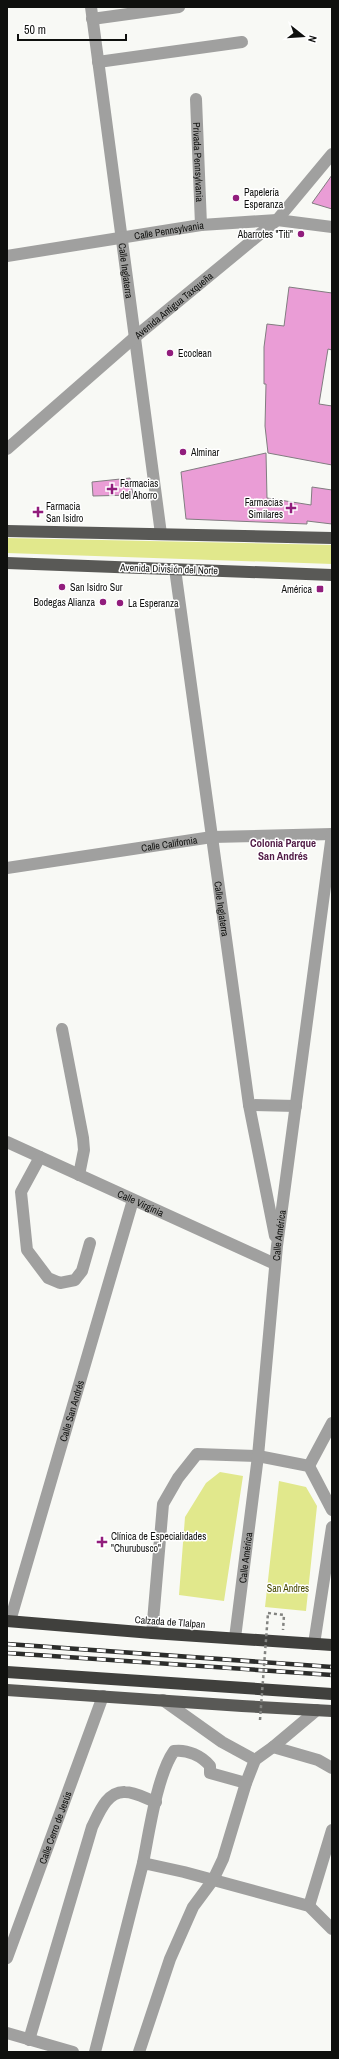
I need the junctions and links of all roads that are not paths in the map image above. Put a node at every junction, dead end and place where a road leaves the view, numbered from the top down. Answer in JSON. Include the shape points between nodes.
{"nodes":[{"id":1,"x":179,"y":7,"type":"edge"},
{"id":2,"x":91,"y":13,"type":"edge"},
{"id":3,"x":242,"y":42,"type":"dead end"},
{"id":4,"x":98,"y":62,"type":"junction"},
{"id":5,"x":196,"y":100,"type":"dead end"},
{"id":6,"x":332,"y":154,"type":"edge"},
{"id":7,"x":277,"y":220,"type":"junction"},
{"id":8,"x":202,"y":225,"type":"junction"},
{"id":9,"x":332,"y":227,"type":"edge"},
{"id":10,"x":122,"y":239,"type":"junction"},
{"id":11,"x":7,"y":256,"type":"edge"},
{"id":12,"x":135,"y":337,"type":"junction"},
{"id":13,"x":7,"y":449,"type":"edge"},
{"id":14,"x":7,"y":531,"type":"edge"},
{"id":15,"x":161,"y":534,"type":"junction"},
{"id":16,"x":332,"y":538,"type":"edge"},
{"id":17,"x":7,"y":563,"type":"edge"},
{"id":18,"x":175,"y":569,"type":"junction"},
{"id":19,"x":332,"y":575,"type":"edge"},
{"id":20,"x":332,"y":834,"type":"edge"},
{"id":21,"x":212,"y":837,"type":"junction"},
{"id":22,"x":7,"y":868,"type":"edge"},
{"id":23,"x":62,"y":1029,"type":"dead end"},
{"id":24,"x":249,"y":1105,"type":"junction"},
{"id":25,"x":296,"y":1106,"type":"junction"},
{"id":26,"x":7,"y":1142,"type":"edge"},
{"id":27,"x":40,"y":1157,"type":"junction"},
{"id":28,"x":79,"y":1175,"type":"junction"},
{"id":29,"x":133,"y":1200,"type":"junction"},
{"id":30,"x":90,"y":1243,"type":"dead end"},
{"id":31,"x":277,"y":1246,"type":"junction"},
{"id":32,"x":275,"y":1264,"type":"junction"},
{"id":33,"x":332,"y":1423,"type":"edge"},
{"id":34,"x":258,"y":1456,"type":"junction"},
{"id":35,"x":309,"y":1466,"type":"junction"},
{"id":36,"x":332,"y":1510,"type":"edge"},
{"id":37,"x":332,"y":1527,"type":"edge"},
{"id":38,"x":8,"y":1621,"type":"edge"},
{"id":39,"x":152,"y":1633,"type":"junction"},
{"id":40,"x":236,"y":1638,"type":"junction"},
{"id":41,"x":314,"y":1644,"type":"junction"},
{"id":42,"x":332,"y":1644,"type":"edge"},
{"id":43,"x":7,"y":1672,"type":"edge"},
{"id":44,"x":7,"y":1690,"type":"edge"},
{"id":45,"x":332,"y":1694,"type":"edge"},
{"id":46,"x":103,"y":1696,"type":"junction"},
{"id":47,"x":163,"y":1700,"type":"junction"},
{"id":48,"x":317,"y":1710,"type":"junction"},
{"id":49,"x":332,"y":1710,"type":"edge"},
{"id":50,"x":273,"y":1747,"type":"junction"},
{"id":51,"x":255,"y":1760,"type":"junction"},
{"id":52,"x":332,"y":1768,"type":"edge"},
{"id":53,"x":246,"y":1783,"type":"junction"},
{"id":54,"x":156,"y":1802,"type":"junction"},
{"id":55,"x":332,"y":1830,"type":"edge"},
{"id":56,"x":143,"y":1863,"type":"junction"},
{"id":57,"x":213,"y":1880,"type":"junction"},
{"id":58,"x":309,"y":1906,"type":"junction"},
{"id":59,"x":332,"y":1929,"type":"edge"},
{"id":60,"x":7,"y":1958,"type":"edge"},
{"id":61,"x":7,"y":2033,"type":"edge"},
{"id":62,"x":29,"y":2040,"type":"junction"},
{"id":63,"x":73,"y":2052,"type":"edge"},
{"id":64,"x":96,"y":2052,"type":"edge"},
{"id":65,"x":139,"y":2052,"type":"edge"}],
"edges":[{"from":1,"to":2,"type":"street"},
{"from":2,"to":4,"type":"street","name":"Calle Inglaterra"},
{"from":3,"to":4,"type":"street"},
{"from":4,"to":10,"type":"street","name":"Calle Inglaterra"},
{"from":5,"to":8,"type":"street","name":"Privada Pennsylvania"},
{"from":6,"to":7,"type":"street","name":"Avenida Antigua Taxqueña"},
{"from":7,"to":8,"type":"street","name":"Calle Pennsylvania"},
{"from":7,"to":9,"type":"street","name":"Calle Pennsylvania"},
{"from":7,"to":12,"type":"street","name":"Avenida Antigua Taxqueña"},
{"from":8,"to":10,"type":"street","name":"Calle Pennsylvania"},
{"from":10,"to":11,"type":"street","name":"Calle Pennsylvania"},
{"from":10,"to":12,"type":"street","name":"Calle Inglaterra"},
{"from":12,"to":13,"type":"street","name":"Avenida Antigua Taxqueña"},
{"from":12,"to":15,"type":"street","name":"Calle Inglaterra"},
{"from":14,"to":15,"type":"main road"},
{"from":15,"to":16,"type":"main road"},
{"from":17,"to":18,"type":"main road","name":"Avenida División del Norte"},
{"from":18,"to":19,"type":"main road","name":"Avenida División del Norte"},
{"from":18,"to":21,"type":"street","name":"Calle Inglaterra"},
{"from":20,"to":21,"type":"street","name":"Calle California"},
{"from":20,"to":25,"type":"street","name":"Calle América"},
{"from":21,"to":22,"type":"street","name":"Calle California"},
{"from":21,"to":24,"type":"street","name":"Calle Inglaterra"},
{"from":23,"to":28,"type":"street","via":[[83,1138],[84,1150]]},
{"from":24,"to":25,"type":"street"},
{"from":24,"to":31,"type":"street","name":"Calle Inglaterra"},
{"from":25,"to":31,"type":"street","name":"Calle América"},
{"from":26,"to":27,"type":"street","name":"Calle Virginia"},
{"from":27,"to":28,"type":"street","name":"Calle Virginia"},
{"from":27,"to":30,"type":"street","via":[[21,1192],[27,1250],[48,1278],[60,1282],[75,1280],[82,1272]]},
{"from":28,"to":29,"type":"street","name":"Calle Virginia"},
{"from":29,"to":32,"type":"street","name":"Calle Virginia"},
{"from":29,"to":38,"type":"street","name":"Calle San Andrés"},
{"from":31,"to":32,"type":"street","name":"Calle América"},
{"from":32,"to":34,"type":"street","name":"Calle América"},
{"from":33,"to":35,"type":"street"},
{"from":34,"to":35,"type":"street"},
{"from":34,"to":39,"type":"street","via":[[196,1454],[178,1478],[163,1504]]},
{"from":34,"to":40,"type":"street","name":"Calle América"},
{"from":35,"to":36,"type":"street"},
{"from":37,"to":41,"type":"street"},
{"from":38,"to":39,"type":"highway","name":"Calzada de Tlalpan"},
{"from":39,"to":40,"type":"highway","name":"Calzada de Tlalpan"},
{"from":40,"to":41,"type":"highway","name":"Calzada de Tlalpan"},
{"from":41,"to":42,"type":"highway","name":"Calzada de Tlalpan"},
{"from":43,"to":45,"type":"highway"},
{"from":44,"to":46,"type":"main road"},
{"from":46,"to":47,"type":"main road"},
{"from":46,"to":60,"type":"street","name":"Calle Cerro de Jesús"},
{"from":47,"to":48,"type":"main road"},
{"from":47,"to":51,"type":"street","via":[[222,1742]]},
{"from":48,"to":49,"type":"main road"},
{"from":48,"to":50,"type":"street"},
{"from":50,"to":51,"type":"street"},
{"from":50,"to":52,"type":"street","via":[[318,1760]]},
{"from":51,"to":53,"type":"street"},
{"from":53,"to":54,"type":"street","via":[[210,1773],[210,1766],[205,1760],[183,1750],[174,1751],[169,1758]]},
{"from":53,"to":57,"type":"street","via":[[223,1859]]},
{"from":54,"to":56,"type":"street"},
{"from":54,"to":62,"type":"street","via":[[126,1792],[114,1794],[103,1804],[92,1827]]},
{"from":55,"to":58,"type":"street"},
{"from":56,"to":57,"type":"street"},
{"from":56,"to":64,"type":"street"},
{"from":57,"to":58,"type":"street"},
{"from":57,"to":65,"type":"street","via":[[193,1907],[170,1959]]},
{"from":58,"to":59,"type":"street"},
{"from":61,"to":62,"type":"street"},
{"from":62,"to":63,"type":"street"}]}
